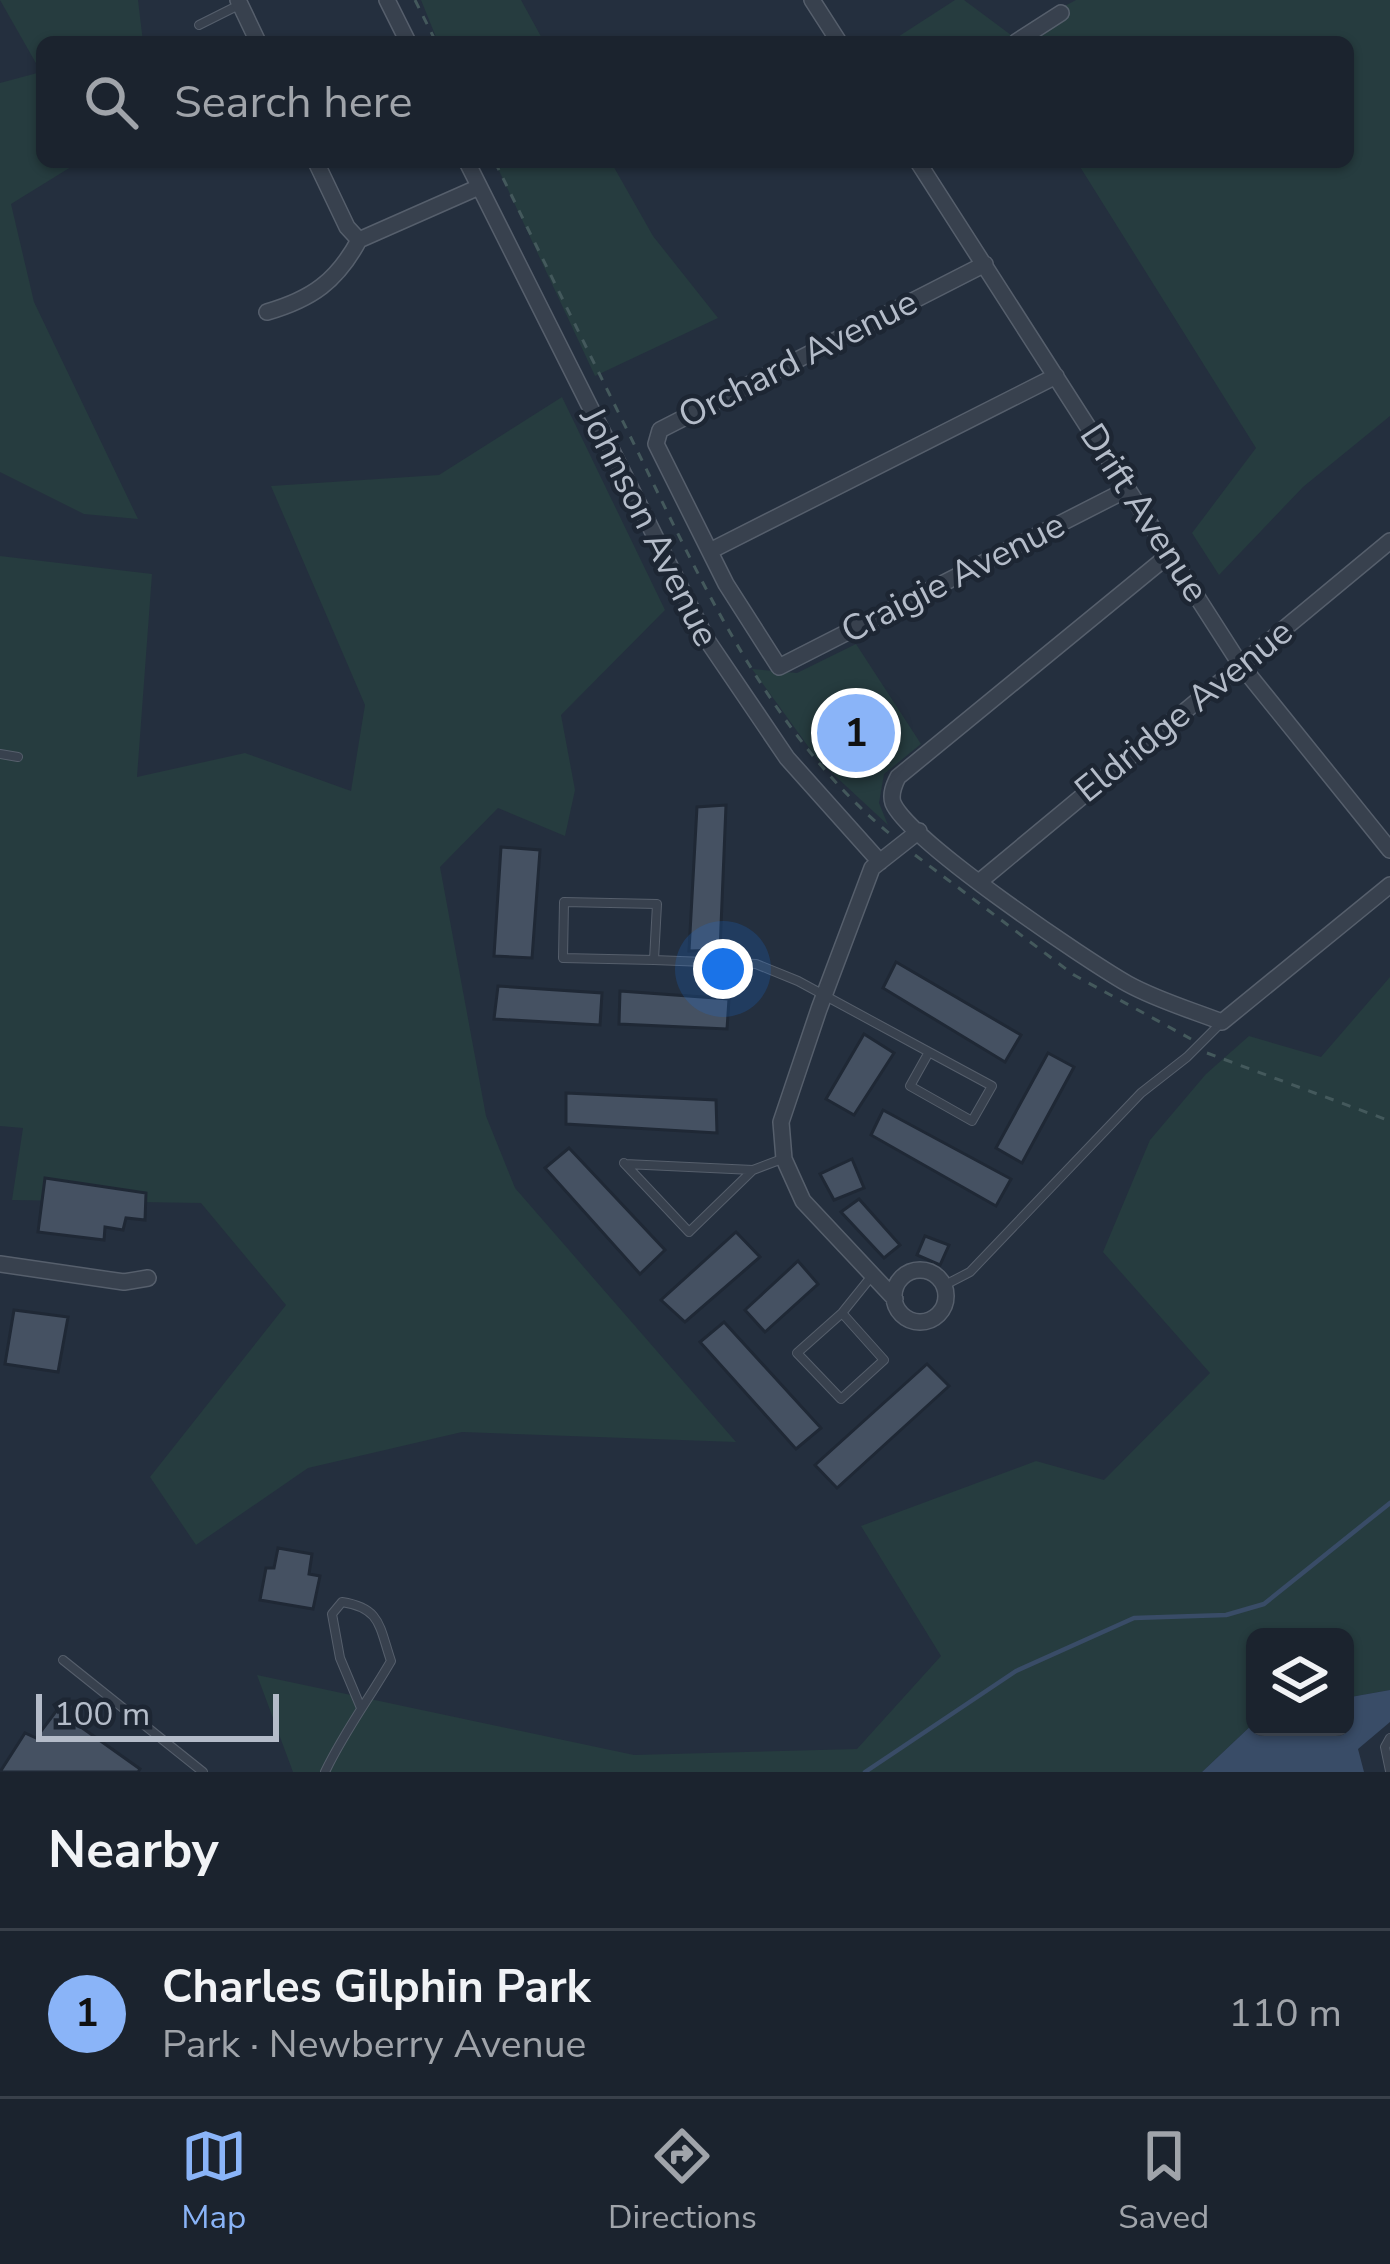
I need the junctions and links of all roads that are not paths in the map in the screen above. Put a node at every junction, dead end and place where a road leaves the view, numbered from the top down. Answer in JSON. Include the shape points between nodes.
{"nodes":[{"id":1,"x":387,"y":0,"type":"edge"},
{"id":2,"x":812,"y":0,"type":"edge"},
{"id":3,"x":239,"y":2,"type":"edge"},
{"id":4,"x":1061,"y":13,"type":"dead end"},
{"id":5,"x":199,"y":25,"type":"dead end"},
{"id":6,"x":255,"y":36,"type":"edge"},
{"id":7,"x":405,"y":36,"type":"edge"},
{"id":8,"x":835,"y":36,"type":"edge"},
{"id":9,"x":1025,"y":36,"type":"edge"},
{"id":10,"x":319,"y":168,"type":"edge"},
{"id":11,"x":469,"y":168,"type":"edge"},
{"id":12,"x":922,"y":168,"type":"edge"},
{"id":13,"x":479,"y":187,"type":"junction"},
{"id":14,"x":358,"y":240,"type":"junction"},
{"id":15,"x":985,"y":264,"type":"junction"},
{"id":16,"x":267,"y":312,"type":"dead end"},
{"id":17,"x":1056,"y":376,"type":"junction"},
{"id":18,"x":1128,"y":489,"type":"junction"},
{"id":19,"x":1390,"y":541,"type":"edge"},
{"id":20,"x":710,"y":551,"type":"junction"},
{"id":21,"x":1170,"y":554,"type":"junction"},
{"id":22,"x":1240,"y":664,"type":"junction"},
{"id":23,"x":779,"y":667,"type":"joint"},
{"id":24,"x":0,"y":754,"type":"edge"},
{"id":25,"x":18,"y":757,"type":"dead end"},
{"id":26,"x":919,"y":831,"type":"junction"},
{"id":27,"x":1390,"y":850,"type":"edge"},
{"id":28,"x":880,"y":862,"type":"junction"},
{"id":29,"x":979,"y":882,"type":"junction"},
{"id":30,"x":1390,"y":885,"type":"edge"},
{"id":31,"x":654,"y":960,"type":"junction"},
{"id":32,"x":824,"y":994,"type":"junction"},
{"id":33,"x":1222,"y":1022,"type":"junction"},
{"id":34,"x":928,"y":1052,"type":"junction"},
{"id":35,"x":784,"y":1159,"type":"junction"},
{"id":36,"x":753,"y":1170,"type":"junction"},
{"id":37,"x":0,"y":1264,"type":"edge"},
{"id":38,"x":871,"y":1277,"type":"junction"},
{"id":39,"x":148,"y":1278,"type":"dead end"},
{"id":40,"x":944,"y":1286,"type":"junction"},
{"id":41,"x":895,"y":1299,"type":"junction"},
{"id":42,"x":842,"y":1312,"type":"junction"},
{"id":43,"x":63,"y":1660,"type":"dead end"},
{"id":44,"x":361,"y":1708,"type":"junction"},
{"id":45,"x":1390,"y":1738,"type":"edge"},
{"id":46,"x":1390,"y":1771,"type":"edge"},
{"id":47,"x":203,"y":1772,"type":"edge"},
{"id":48,"x":325,"y":1772,"type":"edge"}],
"edges":[{"from":1,"to":7,"type":"street"},
{"from":2,"to":8,"type":"street"},
{"from":3,"to":5,"type":"lane"},
{"from":3,"to":6,"type":"street"},
{"from":4,"to":9,"type":"street"},
{"from":10,"to":14,"type":"street"},
{"from":11,"to":13,"type":"street","name":"Johnson Avenue"},
{"from":12,"to":15,"type":"street","name":"Drift Avenue"},
{"from":13,"to":14,"type":"street"},
{"from":13,"to":28,"type":"street","name":"Johnson Avenue","via":[[727,674],[820,800]]},
{"from":14,"to":16,"type":"street","via":[[325,286]]},
{"from":15,"to":17,"type":"street","name":"Drift Avenue"},
{"from":15,"to":20,"type":"street","name":"Orchard Avenue","via":[[660,430],[656,444]]},
{"from":17,"to":18,"type":"street","name":"Drift Avenue"},
{"from":17,"to":20,"type":"street"},
{"from":18,"to":21,"type":"street","name":"Drift Avenue"},
{"from":18,"to":23,"type":"street","name":"Craigie Avenue"},
{"from":19,"to":22,"type":"street","name":"Eldridge Avenue"},
{"from":20,"to":23,"type":"street","name":"Orchard Avenue"},
{"from":21,"to":22,"type":"street","name":"Drift Avenue"},
{"from":21,"to":26,"type":"street","via":[[898,777],[893,803]]},
{"from":22,"to":27,"type":"street","name":"Drift Avenue"},
{"from":22,"to":29,"type":"street","name":"Eldridge Avenue"},
{"from":24,"to":25,"type":"lane"},
{"from":26,"to":28,"type":"street"},
{"from":26,"to":29,"type":"street"},
{"from":28,"to":32,"type":"street"},
{"from":29,"to":33,"type":"street","via":[[1133,987]]},
{"from":30,"to":33,"type":"street"},
{"from":31,"to":31,"type":"lane","via":[[563,958],[564,902],[657,904]]},
{"from":31,"to":32,"type":"lane","via":[[756,964]]},
{"from":32,"to":34,"type":"lane"},
{"from":32,"to":35,"type":"street","via":[[784,1105]]},
{"from":33,"to":40,"type":"lane","via":[[1141,1093],[970,1272]]},
{"from":34,"to":34,"type":"lane","via":[[992,1086],[972,1121],[910,1086]]},
{"from":35,"to":36,"type":"lane"},
{"from":35,"to":38,"type":"street","via":[[803,1202]]},
{"from":36,"to":36,"type":"lane","via":[[732,1169],[624,1163],[689,1232]]},
{"from":37,"to":39,"type":"street","via":[[124,1282]]},
{"from":38,"to":41,"type":"street"},
{"from":38,"to":42,"type":"lane"},
{"from":40,"to":41,"type":"street","via":[[934,1274],[914,1271],[897,1283]]},
{"from":40,"to":41,"type":"street","via":[[942,1309],[927,1321],[907,1318]]},
{"from":42,"to":42,"type":"lane","via":[[884,1360],[842,1399],[797,1353]]},
{"from":43,"to":47,"type":"lane"},
{"from":44,"to":44,"type":"lane","via":[[391,1661],[374,1614],[341,1602],[332,1614],[340,1658]]},
{"from":44,"to":48,"type":"lane"},
{"from":45,"to":46,"type":"lane"}]}
